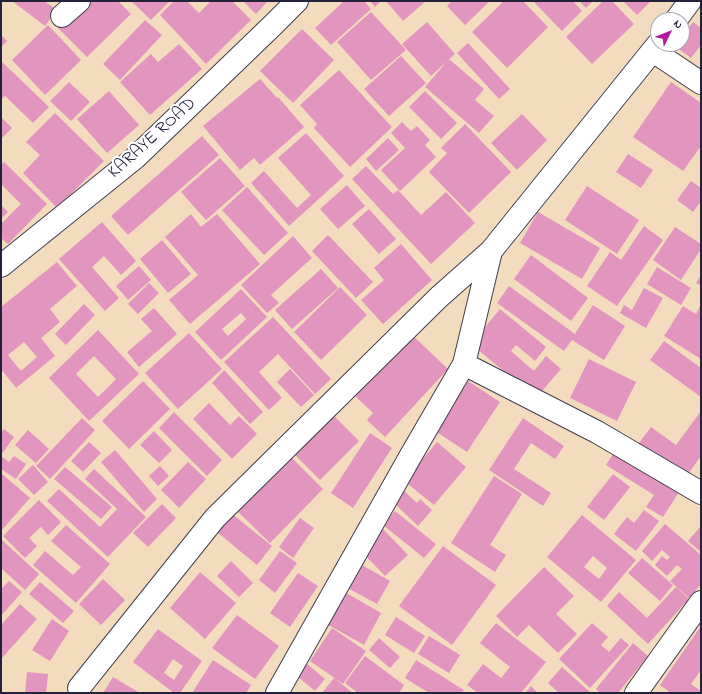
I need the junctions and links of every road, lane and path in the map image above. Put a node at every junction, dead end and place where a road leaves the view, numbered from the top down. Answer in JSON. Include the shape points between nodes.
{"nodes":[{"id":1,"x":79,"y":1,"type":"edge"},
{"id":2,"x":297,"y":1,"type":"edge"},
{"id":3,"x":690,"y":1,"type":"edge"},
{"id":4,"x":682,"y":12,"type":"edge"},
{"id":5,"x":62,"y":16,"type":"dead end"},
{"id":6,"x":653,"y":52,"type":"edge"},
{"id":7,"x":661,"y":52,"type":"edge"},
{"id":8,"x":701,"y":83,"type":"edge"},
{"id":9,"x":491,"y":251,"type":"junction"},
{"id":10,"x":1,"y":266,"type":"edge"},
{"id":11,"x":464,"y":364,"type":"junction"},
{"id":12,"x":701,"y":493,"type":"edge"},
{"id":13,"x":701,"y":602,"type":"edge"},
{"id":14,"x":79,"y":688,"type":"dead end"},
{"id":15,"x":277,"y":693,"type":"edge"},
{"id":16,"x":636,"y":693,"type":"edge"}],
"edges":[{"from":1,"to":5,"type":"street"},
{"from":2,"to":10,"type":"street","name":"KARAYE ROAD","via":[[135,158]]},
{"from":3,"to":4,"type":"street"},
{"from":6,"to":9,"type":"street"},
{"from":7,"to":8,"type":"street"},
{"from":9,"to":11,"type":"street"},
{"from":9,"to":14,"type":"street","via":[[439,297],[215,518]]},
{"from":11,"to":12,"type":"street","via":[[597,432]]},
{"from":11,"to":15,"type":"street"},
{"from":13,"to":16,"type":"street"}]}
